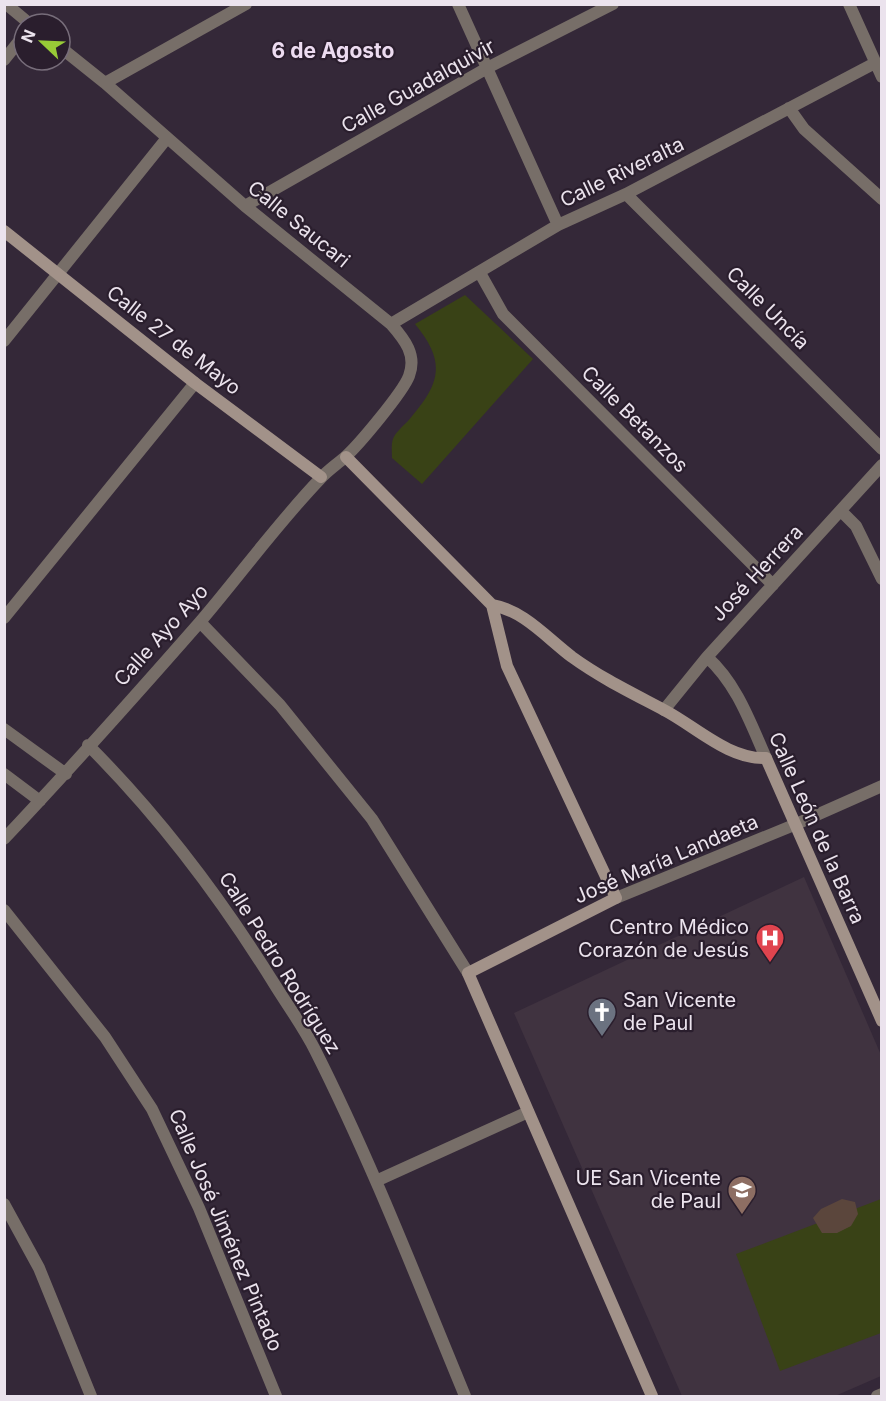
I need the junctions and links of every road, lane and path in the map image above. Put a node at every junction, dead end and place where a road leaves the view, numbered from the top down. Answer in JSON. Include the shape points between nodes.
{"nodes":[{"id":1,"x":246,"y":4,"type":"edge"},
{"id":2,"x":458,"y":4,"type":"edge"},
{"id":3,"x":613,"y":4,"type":"edge"},
{"id":4,"x":849,"y":4,"type":"edge"},
{"id":5,"x":72,"y":57,"type":"edge"},
{"id":6,"x":875,"y":63,"type":"junction"},
{"id":7,"x":489,"y":67,"type":"junction"},
{"id":8,"x":882,"y":77,"type":"edge"},
{"id":9,"x":105,"y":83,"type":"junction"},
{"id":10,"x":789,"y":108,"type":"junction"},
{"id":11,"x":166,"y":138,"type":"junction"},
{"id":12,"x":626,"y":194,"type":"junction"},
{"id":13,"x":882,"y":199,"type":"edge"},
{"id":14,"x":245,"y":206,"type":"junction"},
{"id":15,"x":558,"y":225,"type":"junction"},
{"id":16,"x":4,"y":231,"type":"edge"},
{"id":17,"x":480,"y":273,"type":"junction"},
{"id":18,"x":58,"y":274,"type":"junction"},
{"id":19,"x":391,"y":324,"type":"junction"},
{"id":20,"x":4,"y":341,"type":"edge"},
{"id":21,"x":195,"y":383,"type":"junction"},
{"id":22,"x":882,"y":449,"type":"edge"},
{"id":23,"x":346,"y":457,"type":"junction"},
{"id":24,"x":882,"y":465,"type":"edge"},
{"id":25,"x":321,"y":477,"type":"junction"},
{"id":26,"x":841,"y":511,"type":"junction"},
{"id":27,"x":882,"y":579,"type":"edge"},
{"id":28,"x":773,"y":585,"type":"junction"},
{"id":29,"x":492,"y":606,"type":"junction"},
{"id":30,"x":4,"y":618,"type":"edge"},
{"id":31,"x":200,"y":622,"type":"junction"},
{"id":32,"x":707,"y":657,"type":"junction"},
{"id":33,"x":664,"y":710,"type":"junction"},
{"id":34,"x":4,"y":729,"type":"edge"},
{"id":35,"x":88,"y":745,"type":"junction"},
{"id":36,"x":766,"y":758,"type":"junction"},
{"id":37,"x":4,"y":774,"type":"edge"},
{"id":38,"x":66,"y":774,"type":"junction"},
{"id":39,"x":882,"y":786,"type":"edge"},
{"id":40,"x":39,"y":801,"type":"junction"},
{"id":41,"x":794,"y":825,"type":"junction"},
{"id":42,"x":4,"y":838,"type":"edge"},
{"id":43,"x":616,"y":898,"type":"junction"},
{"id":44,"x":4,"y":910,"type":"edge"},
{"id":45,"x":468,"y":973,"type":"junction"},
{"id":46,"x":882,"y":1021,"type":"edge"},
{"id":47,"x":528,"y":1112,"type":"junction"},
{"id":48,"x":376,"y":1181,"type":"junction"},
{"id":49,"x":4,"y":1204,"type":"edge"},
{"id":50,"x":882,"y":1394,"type":"edge"},
{"id":51,"x":91,"y":1396,"type":"edge"},
{"id":52,"x":276,"y":1396,"type":"edge"},
{"id":53,"x":465,"y":1396,"type":"edge"},
{"id":54,"x":652,"y":1396,"type":"edge"},
{"id":55,"x":877,"y":1396,"type":"edge"}],
"edges":[{"from":1,"to":9,"type":"street"},
{"from":2,"to":7,"type":"street"},
{"from":3,"to":7,"type":"street","name":"Calle Guadalquivir"},
{"from":4,"to":6,"type":"street"},
{"from":5,"to":9,"type":"street","name":"Calle Saucari"},
{"from":6,"to":8,"type":"street"},
{"from":6,"to":10,"type":"street","name":"Calle Riveralta"},
{"from":7,"to":14,"type":"street","name":"Calle Guadalquivir"},
{"from":7,"to":15,"type":"street"},
{"from":9,"to":11,"type":"street","name":"Calle Saucari"},
{"from":10,"to":12,"type":"street","name":"Calle Riveralta"},
{"from":10,"to":13,"type":"street","via":[[804,129]]},
{"from":11,"to":14,"type":"street","name":"Calle Saucari"},
{"from":11,"to":18,"type":"street"},
{"from":12,"to":15,"type":"street","name":"Calle Riveralta"},
{"from":12,"to":22,"type":"street","name":"Calle Uncía"},
{"from":14,"to":19,"type":"street","name":"Calle Saucari"},
{"from":15,"to":17,"type":"street","name":"Calle Riveralta"},
{"from":16,"to":18,"type":"street","name":"Calle 27 de Mayo"},
{"from":17,"to":19,"type":"street","name":"Calle Riveralta"},
{"from":17,"to":28,"type":"street","name":"Calle Betanzos","via":[[503,314]]},
{"from":18,"to":20,"type":"street"},
{"from":18,"to":21,"type":"street","name":"Calle 27 de Mayo"},
{"from":19,"to":23,"type":"street","name":"Calle Saucari","via":[[411,351],[409,378]]},
{"from":21,"to":25,"type":"street","name":"Calle 27 de Mayo"},
{"from":21,"to":30,"type":"street"},
{"from":23,"to":25,"type":"street","name":"Calle Ayo Ayo"},
{"from":23,"to":29,"type":"street"},
{"from":24,"to":26,"type":"street","name":"José Herrera"},
{"from":25,"to":31,"type":"street","name":"Calle Ayo Ayo"},
{"from":26,"to":27,"type":"street","via":[[856,526]]},
{"from":26,"to":28,"type":"street","name":"José Herrera"},
{"from":28,"to":32,"type":"street","name":"José Herrera"},
{"from":29,"to":33,"type":"street","via":[[506,607],[624,691]]},
{"from":29,"to":43,"type":"street","via":[[507,666]]},
{"from":31,"to":35,"type":"street","name":"Calle Ayo Ayo"},
{"from":31,"to":45,"type":"street","via":[[280,705],[372,819]]},
{"from":32,"to":33,"type":"street","name":"José Herrera"},
{"from":32,"to":36,"type":"street","name":"Calle León de la Barra","via":[[734,687]]},
{"from":33,"to":36,"type":"street","via":[[730,749],[753,759]]},
{"from":34,"to":38,"type":"street"},
{"from":35,"to":38,"type":"street","name":"Calle Ayo Ayo"},
{"from":35,"to":48,"type":"street","name":"Calle Pedro Rodríguez","via":[[136,793],[253,948],[314,1048]]},
{"from":36,"to":41,"type":"street","name":"Calle León de la Barra"},
{"from":37,"to":40,"type":"street"},
{"from":38,"to":40,"type":"street","name":"Calle Ayo Ayo"},
{"from":39,"to":41,"type":"street","name":"José María Landaeta"},
{"from":40,"to":42,"type":"street","name":"Calle Ayo Ayo"},
{"from":41,"to":43,"type":"street","name":"José María Landaeta"},
{"from":41,"to":46,"type":"street","name":"Calle León de la Barra"},
{"from":43,"to":45,"type":"street","name":"José María Landaeta"},
{"from":44,"to":52,"type":"street","name":"Calle José Jiménez Pintado","via":[[105,1037],[152,1109],[199,1208]]},
{"from":45,"to":47,"type":"street"},
{"from":47,"to":48,"type":"street"},
{"from":47,"to":54,"type":"street"},
{"from":48,"to":53,"type":"street","name":"Calle Pedro Rodríguez"},
{"from":49,"to":51,"type":"street","via":[[39,1268]]},
{"from":50,"to":55,"type":"street"}]}
